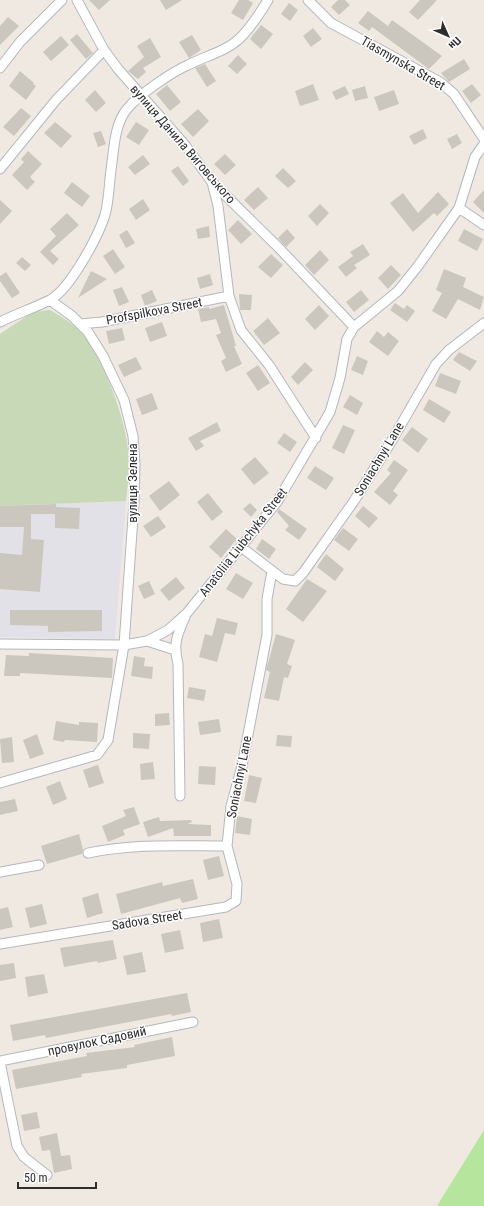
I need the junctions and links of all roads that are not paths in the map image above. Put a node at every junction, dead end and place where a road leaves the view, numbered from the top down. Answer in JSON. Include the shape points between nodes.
{"nodes":[{"id":1,"x":62,"y":0,"type":"edge"},
{"id":2,"x":77,"y":0,"type":"edge"},
{"id":3,"x":268,"y":0,"type":"edge"},
{"id":4,"x":308,"y":0,"type":"edge"},
{"id":5,"x":104,"y":50,"type":"junction"},
{"id":6,"x":0,"y":68,"type":"edge"},
{"id":7,"x":141,"y":96,"type":"junction"},
{"id":8,"x":484,"y":139,"type":"edge"},
{"id":9,"x":484,"y":144,"type":"edge"},
{"id":10,"x":0,"y":169,"type":"edge"},
{"id":11,"x":212,"y":182,"type":"junction"},
{"id":12,"x":459,"y":208,"type":"junction"},
{"id":13,"x":484,"y":225,"type":"edge"},
{"id":14,"x":229,"y":296,"type":"junction"},
{"id":15,"x":50,"y":300,"type":"junction"},
{"id":16,"x":0,"y":322,"type":"edge"},
{"id":17,"x":484,"y":323,"type":"edge"},
{"id":18,"x":80,"y":324,"type":"junction"},
{"id":19,"x":354,"y":327,"type":"junction"},
{"id":20,"x":316,"y":438,"type":"junction"},
{"id":21,"x":241,"y":547,"type":"junction"},
{"id":22,"x":272,"y":571,"type":"junction"},
{"id":23,"x":186,"y":614,"type":"junction"},
{"id":24,"x":147,"y":641,"type":"junction"},
{"id":25,"x":0,"y":644,"type":"edge"},
{"id":26,"x":124,"y":645,"type":"junction"},
{"id":27,"x":175,"y":650,"type":"junction"},
{"id":28,"x":0,"y":783,"type":"edge"},
{"id":29,"x":180,"y":796,"type":"dead end"},
{"id":30,"x":227,"y":846,"type":"junction"},
{"id":31,"x":88,"y":853,"type":"dead end"},
{"id":32,"x":39,"y":865,"type":"dead end"},
{"id":33,"x":0,"y":872,"type":"edge"},
{"id":34,"x":0,"y":944,"type":"edge"},
{"id":35,"x":193,"y":1022,"type":"dead end"},
{"id":36,"x":0,"y":1062,"type":"edge"},
{"id":37,"x":47,"y":1175,"type":"dead end"}],
"edges":[{"from":1,"to":6,"type":"street","via":[[20,42]]},
{"from":2,"to":5,"type":"street","name":"вулиця Данила Виговського"},
{"from":3,"to":7,"type":"street","via":[[240,38],[225,49],[187,65]]},
{"from":4,"to":8,"type":"street","name":"Tiasmynska Street","via":[[331,23],[440,82],[454,94]]},
{"from":5,"to":7,"type":"street","name":"вулиця Данила Виговського"},
{"from":5,"to":10,"type":"street","via":[[56,100]]},
{"from":7,"to":11,"type":"street","name":"вулиця Данила Виговського","via":[[185,145]]},
{"from":7,"to":15,"type":"street","via":[[127,109],[119,124],[105,214],[97,236],[62,290]]},
{"from":9,"to":12,"type":"street","name":"Anatoliia Liubchyka Street","via":[[475,157]]},
{"from":11,"to":14,"type":"street","via":[[218,206]]},
{"from":11,"to":19,"type":"street","name":"вулиця Данила Виговського"},
{"from":12,"to":13,"type":"street"},
{"from":12,"to":19,"type":"street","name":"Anatoliia Liubchyka Street","via":[[398,291]]},
{"from":14,"to":18,"type":"street","name":"Profspilkova Street","via":[[102,322]]},
{"from":14,"to":20,"type":"street","via":[[241,330],[269,365]]},
{"from":15,"to":16,"type":"street"},
{"from":15,"to":18,"type":"street","name":"вулиця Зелена"},
{"from":17,"to":22,"type":"street","name":"Soniachnyi Lane","via":[[449,350],[436,364],[375,468],[304,573],[295,581],[283,579]]},
{"from":18,"to":26,"type":"street","name":"вулиця Зелена","via":[[103,356],[121,394],[133,436],[134,503]]},
{"from":19,"to":20,"type":"street","name":"Anatoliia Liubchyka Street","via":[[347,339],[340,378],[330,412]]},
{"from":20,"to":21,"type":"street","name":"Anatoliia Liubchyka Street","via":[[277,502]]},
{"from":21,"to":22,"type":"street","name":"Soniachnyi Lane"},
{"from":21,"to":23,"type":"street","name":"Anatoliia Liubchyka Street"},
{"from":22,"to":30,"type":"street","name":"Soniachnyi Lane","via":[[267,599],[267,635],[242,766],[231,806]]},
{"from":23,"to":24,"type":"street","name":"Anatoliia Liubchyka Street","via":[[168,630]]},
{"from":23,"to":27,"type":"street","name":"Anatoliia Liubchyka Street","via":[[177,636]]},
{"from":24,"to":26,"type":"street","name":"Anatoliia Liubchyka Street"},
{"from":24,"to":27,"type":"street"},
{"from":25,"to":26,"type":"street","name":"Anatoliia Liubchyka Street"},
{"from":26,"to":28,"type":"street","via":[[108,740],[97,755]]},
{"from":27,"to":29,"type":"street","name":"Anatoliia Liubchyka Street","via":[[178,664]]},
{"from":30,"to":31,"type":"street","via":[[151,846],[112,848]]},
{"from":30,"to":34,"type":"street","name":"Sadova Street","via":[[237,884],[236,901],[226,907]]},
{"from":32,"to":33,"type":"street"},
{"from":35,"to":36,"type":"street","name":"провулок Садовий"},
{"from":36,"to":37,"type":"street","via":[[17,1146],[24,1157]]}]}
